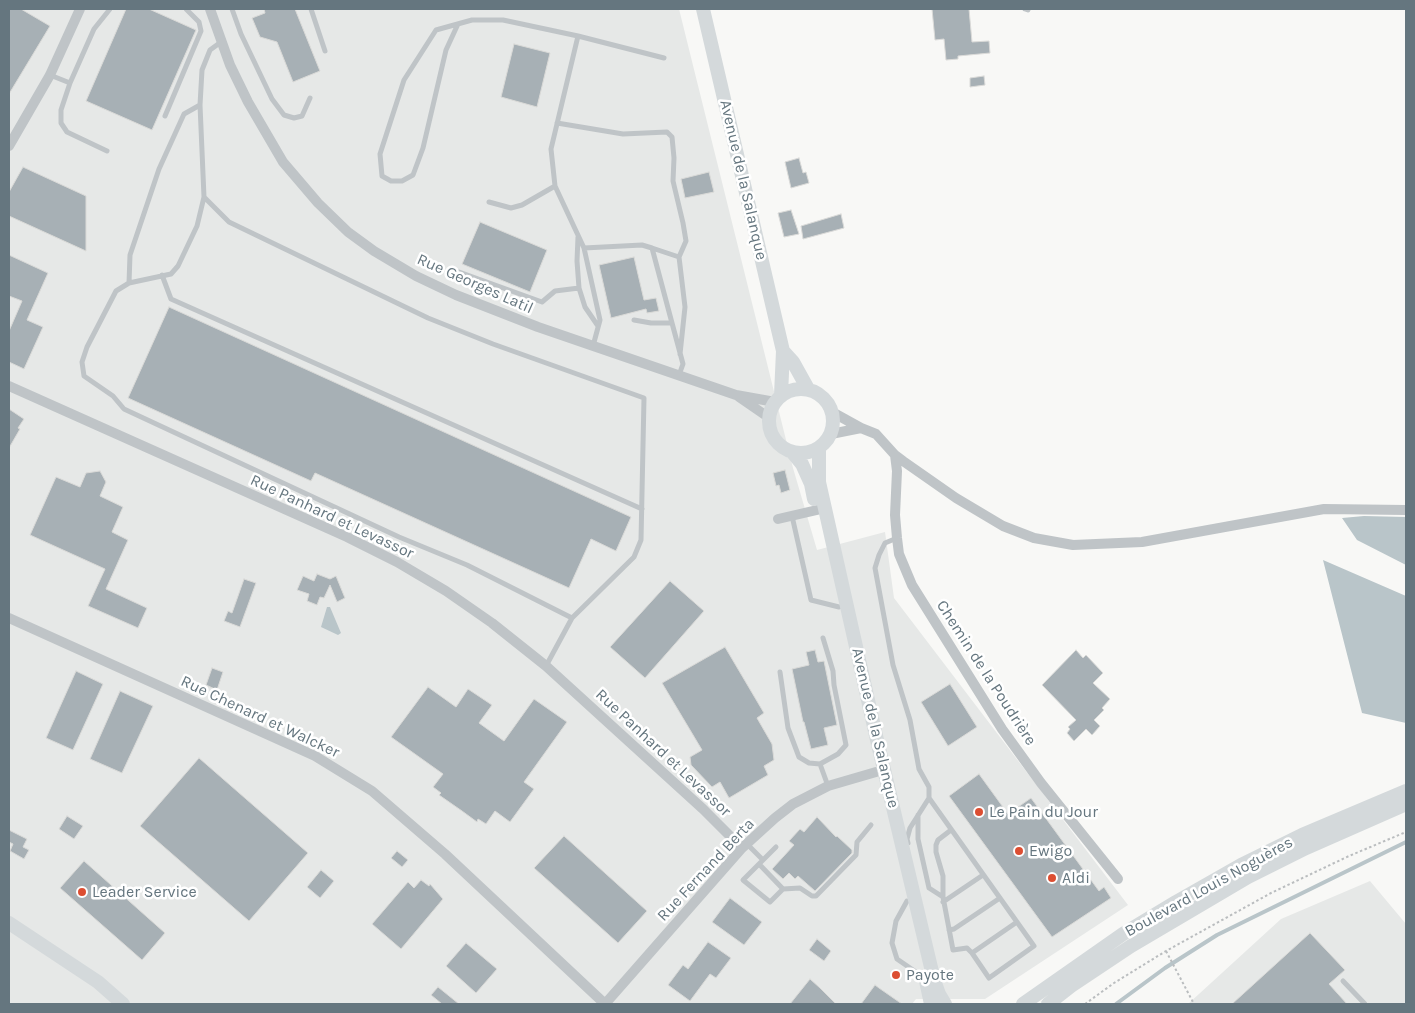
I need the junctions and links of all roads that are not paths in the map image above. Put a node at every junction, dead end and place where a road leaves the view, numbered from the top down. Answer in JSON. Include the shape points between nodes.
{"nodes":[{"id":1,"x":80,"y":9,"type":"edge"},
{"id":2,"x":110,"y":9,"type":"edge"},
{"id":3,"x":186,"y":9,"type":"edge"},
{"id":4,"x":210,"y":9,"type":"edge"},
{"id":5,"x":232,"y":9,"type":"edge"},
{"id":6,"x":311,"y":9,"type":"edge"},
{"id":7,"x":703,"y":9,"type":"edge"},
{"id":8,"x":458,"y":24,"type":"junction"},
{"id":9,"x":578,"y":36,"type":"junction"},
{"id":10,"x":221,"y":41,"type":"junction"},
{"id":11,"x":325,"y":51,"type":"dead end"},
{"id":12,"x":664,"y":58,"type":"dead end"},
{"id":13,"x":50,"y":75,"type":"junction"},
{"id":14,"x":70,"y":83,"type":"junction"},
{"id":15,"x":310,"y":98,"type":"dead end"},
{"id":16,"x":200,"y":106,"type":"junction"},
{"id":17,"x":164,"y":116,"type":"dead end"},
{"id":18,"x":557,"y":123,"type":"junction"},
{"id":19,"x":9,"y":146,"type":"edge"},
{"id":20,"x":107,"y":151,"type":"dead end"},
{"id":21,"x":555,"y":186,"type":"junction"},
{"id":22,"x":204,"y":197,"type":"junction"},
{"id":23,"x":489,"y":202,"type":"dead end"},
{"id":24,"x":578,"y":235,"type":"junction"},
{"id":25,"x":584,"y":248,"type":"junction"},
{"id":26,"x":652,"y":248,"type":"junction"},
{"id":27,"x":679,"y":257,"type":"junction"},
{"id":28,"x":459,"y":272,"type":"dead end"},
{"id":29,"x":162,"y":276,"type":"junction"},
{"id":30,"x":128,"y":283,"type":"junction"},
{"id":31,"x":579,"y":288,"type":"junction"},
{"id":32,"x":634,"y":320,"type":"dead end"},
{"id":33,"x":672,"y":323,"type":"junction"},
{"id":34,"x":598,"y":326,"type":"junction"},
{"id":35,"x":593,"y":346,"type":"junction"},
{"id":36,"x":783,"y":350,"type":"junction"},
{"id":37,"x":680,"y":354,"type":"junction"},
{"id":38,"x":678,"y":376,"type":"junction"},
{"id":39,"x":9,"y":386,"type":"edge"},
{"id":40,"x":808,"y":389,"type":"junction"},
{"id":41,"x":736,"y":395,"type":"junction"},
{"id":42,"x":778,"y":399,"type":"junction"},
{"id":43,"x":832,"y":412,"type":"junction"},
{"id":44,"x":768,"y":417,"type":"junction"},
{"id":45,"x":861,"y":428,"type":"junction"},
{"id":46,"x":831,"y":434,"type":"junction"},
{"id":47,"x":819,"y":448,"type":"junction"},
{"id":48,"x":794,"y":453,"type":"junction"},
{"id":49,"x":895,"y":456,"type":"junction"},
{"id":50,"x":642,"y":509,"type":"junction"},
{"id":51,"x":817,"y":510,"type":"junction"},
{"id":52,"x":1406,"y":510,"type":"edge"},
{"id":53,"x":792,"y":516,"type":"junction"},
{"id":54,"x":778,"y":519,"type":"dead end"},
{"id":55,"x":897,"y":538,"type":"junction"},
{"id":56,"x":839,"y":607,"type":"junction"},
{"id":57,"x":9,"y":618,"type":"edge"},
{"id":58,"x":572,"y":618,"type":"junction"},
{"id":59,"x":823,"y":638,"type":"dead end"},
{"id":60,"x":546,"y":666,"type":"junction"},
{"id":61,"x":780,"y":672,"type":"dead end"},
{"id":62,"x":820,"y":764,"type":"junction"},
{"id":63,"x":876,"y":772,"type":"junction"},
{"id":64,"x":828,"y":786,"type":"junction"},
{"id":65,"x":1406,"y":791,"type":"edge"},
{"id":66,"x":929,"y":798,"type":"junction"},
{"id":67,"x":1406,"y":804,"type":"edge"},
{"id":68,"x":918,"y":815,"type":"junction"},
{"id":69,"x":871,"y":824,"type":"dead end"},
{"id":70,"x":951,"y":830,"type":"junction"},
{"id":71,"x":745,"y":846,"type":"junction"},
{"id":72,"x":776,"y":847,"type":"dead end"},
{"id":73,"x":761,"y":862,"type":"junction"},
{"id":74,"x":983,"y":875,"type":"junction"},
{"id":75,"x":1118,"y":879,"type":"dead end"},
{"id":76,"x":782,"y":889,"type":"junction"},
{"id":77,"x":1000,"y":898,"type":"junction"},
{"id":78,"x":943,"y":899,"type":"junction"},
{"id":79,"x":907,"y":901,"type":"junction"},
{"id":80,"x":1017,"y":922,"type":"junction"},
{"id":81,"x":9,"y":923,"type":"edge"},
{"id":82,"x":949,"y":930,"type":"junction"},
{"id":83,"x":924,"y":940,"type":"junction"},
{"id":84,"x":972,"y":953,"type":"junction"},
{"id":85,"x":926,"y":978,"type":"junction"},
{"id":86,"x":1343,"y":981,"type":"dead end"},
{"id":87,"x":123,"y":1004,"type":"edge"},
{"id":88,"x":605,"y":1004,"type":"edge"},
{"id":89,"x":931,"y":1004,"type":"edge"},
{"id":90,"x":945,"y":1004,"type":"edge"},
{"id":91,"x":1023,"y":1004,"type":"edge"},
{"id":92,"x":1048,"y":1004,"type":"edge"},
{"id":93,"x":1365,"y":1004,"type":"edge"}],
"edges":[{"from":1,"to":13,"type":"street"},
{"from":2,"to":14,"type":"lane","via":[[94,29]]},
{"from":3,"to":17,"type":"lane","via":[[199,22],[201,31]]},
{"from":4,"to":10,"type":"street","name":"Rue Georges Latil"},
{"from":5,"to":15,"type":"lane","via":[[272,98],[284,115],[302,116]]},
{"from":6,"to":11,"type":"lane"},
{"from":7,"to":36,"type":"main road","name":"Avenue de la Salanque"},
{"from":8,"to":8,"type":"lane","via":[[436,30],[404,80],[380,154],[382,176],[391,181],[402,181],[413,175],[423,148],[446,50]]},
{"from":8,"to":9,"type":"lane","via":[[472,20],[504,20]]},
{"from":9,"to":12,"type":"lane"},
{"from":9,"to":18,"type":"lane"},
{"from":10,"to":16,"type":"lane","via":[[210,50],[202,70]]},
{"from":10,"to":35,"type":"street","name":"Rue Georges Latil","via":[[248,102],[283,162],[348,232],[416,276],[456,295]]},
{"from":13,"to":14,"type":"lane"},
{"from":13,"to":19,"type":"street"},
{"from":14,"to":20,"type":"lane","via":[[61,110],[61,123],[67,132]]},
{"from":16,"to":22,"type":"lane"},
{"from":16,"to":30,"type":"lane","via":[[184,114],[158,169],[130,255]]},
{"from":18,"to":21,"type":"lane","via":[[551,148]]},
{"from":18,"to":27,"type":"lane","via":[[623,134],[667,132],[672,137],[673,181],[686,241]]},
{"from":21,"to":23,"type":"lane","via":[[511,208]]},
{"from":21,"to":24,"type":"lane"},
{"from":22,"to":29,"type":"lane","via":[[196,226],[178,266],[171,274]]},
{"from":22,"to":50,"type":"lane","via":[[229,222],[428,318],[644,398]]},
{"from":24,"to":25,"type":"lane"},
{"from":24,"to":31,"type":"lane"},
{"from":25,"to":26,"type":"lane","via":[[642,245]]},
{"from":25,"to":34,"type":"lane","via":[[600,320]]},
{"from":26,"to":27,"type":"lane"},
{"from":26,"to":33,"type":"lane"},
{"from":27,"to":37,"type":"lane","via":[[685,307]]},
{"from":28,"to":31,"type":"lane","via":[[542,302],[555,291]]},
{"from":29,"to":30,"type":"lane"},
{"from":29,"to":50,"type":"lane","via":[[171,299]]},
{"from":30,"to":58,"type":"lane","via":[[116,291],[82,362],[84,376],[113,396],[124,409],[390,533],[467,565]]},
{"from":31,"to":34,"type":"lane"},
{"from":32,"to":33,"type":"lane"},
{"from":33,"to":37,"type":"lane"},
{"from":34,"to":35,"type":"lane"},
{"from":35,"to":38,"type":"street","name":"Rue Georges Latil"},
{"from":36,"to":40,"type":"main road"},
{"from":36,"to":42,"type":"main road"},
{"from":37,"to":38,"type":"lane","via":[[683,364]]},
{"from":38,"to":41,"type":"street","name":"Rue Georges Latil"},
{"from":39,"to":60,"type":"street","name":"Rue Panhard et Levassor","via":[[397,562],[492,623]]},
{"from":40,"to":42,"type":"main road","via":[[789,391]]},
{"from":40,"to":43,"type":"main road","via":[[823,397]]},
{"from":41,"to":42,"type":"street","name":"Rue Georges Latil"},
{"from":41,"to":44,"type":"street","name":"Rue Georges Latil"},
{"from":42,"to":44,"type":"main road"},
{"from":43,"to":45,"type":"street"},
{"from":43,"to":46,"type":"main road"},
{"from":44,"to":48,"type":"main road","via":[[771,436],[784,450]]},
{"from":45,"to":46,"type":"street"},
{"from":45,"to":49,"type":"street","via":[[876,434]]},
{"from":46,"to":47,"type":"main road"},
{"from":47,"to":48,"type":"main road"},
{"from":47,"to":83,"type":"main road","name":"Avenue de la Salanque","via":[[819,482]]},
{"from":48,"to":51,"type":"main road","name":"Avenue de la Salanque","via":[[811,484]]},
{"from":49,"to":52,"type":"street","via":[[1004,526],[1034,538],[1072,545],[1142,542],[1324,509]]},
{"from":49,"to":55,"type":"street","name":"Chemin de la Poudrière"},
{"from":50,"to":58,"type":"lane","via":[[641,540],[634,558]]},
{"from":51,"to":53,"type":"street"},
{"from":51,"to":56,"type":"main road","name":"Avenue de la Salanque"},
{"from":53,"to":54,"type":"street"},
{"from":53,"to":56,"type":"lane","via":[[811,600]]},
{"from":55,"to":66,"type":"lane","via":[[885,544],[875,568],[893,665],[910,720],[919,769],[929,787]]},
{"from":55,"to":75,"type":"street","name":"Chemin de la Poudrière","via":[[899,554],[912,585],[1002,730]]},
{"from":56,"to":63,"type":"main road","name":"Avenue de la Salanque"},
{"from":57,"to":88,"type":"street","name":"Rue Chenard et Walcker","via":[[316,756],[372,791],[445,854]]},
{"from":58,"to":60,"type":"lane"},
{"from":59,"to":62,"type":"lane","via":[[834,671],[846,746]]},
{"from":60,"to":71,"type":"street","name":"Rue Panhard et Levassor"},
{"from":61,"to":62,"type":"lane","via":[[788,728],[799,757],[809,763]]},
{"from":62,"to":64,"type":"lane"},
{"from":63,"to":64,"type":"street","name":"Rue Fernand Berta"},
{"from":63,"to":79,"type":"main road","name":"Avenue de la Salanque"},
{"from":64,"to":71,"type":"street","name":"Rue Fernand Berta","via":[[793,804]]},
{"from":65,"to":91,"type":"main road","name":"Boulevard Louis Noguères","via":[[1241,865],[1123,934]]},
{"from":66,"to":68,"type":"lane"},
{"from":66,"to":70,"type":"lane"},
{"from":67,"to":92,"type":"main road","name":"Boulevard Louis Noguères","via":[[1248,877],[1131,946]]},
{"from":68,"to":78,"type":"lane","via":[[918,839],[929,888]]},
{"from":68,"to":83,"type":"lane","via":[[907,838],[922,903]]},
{"from":69,"to":76,"type":"lane","via":[[857,842],[856,855],[816,896],[800,888]]},
{"from":70,"to":74,"type":"lane"},
{"from":70,"to":78,"type":"lane","via":[[936,845],[943,876]]},
{"from":71,"to":73,"type":"lane"},
{"from":71,"to":88,"type":"street","name":"Rue Fernand Berta"},
{"from":72,"to":73,"type":"lane"},
{"from":73,"to":76,"type":"lane"},
{"from":73,"to":76,"type":"lane","via":[[742,880],[770,902]]},
{"from":74,"to":77,"type":"lane"},
{"from":74,"to":78,"type":"lane"},
{"from":77,"to":80,"type":"lane"},
{"from":77,"to":82,"type":"lane"},
{"from":78,"to":82,"type":"lane"},
{"from":79,"to":85,"type":"main road","name":"Avenue de la Salanque"},
{"from":79,"to":85,"type":"lane","via":[[896,921],[892,943],[897,959]]},
{"from":80,"to":84,"type":"lane"},
{"from":80,"to":84,"type":"lane","via":[[1034,946],[989,978]]},
{"from":81,"to":87,"type":"main road","via":[[98,982]]},
{"from":82,"to":84,"type":"lane","via":[[954,950],[967,948]]},
{"from":83,"to":90,"type":"main road","name":"Avenue de la Salanque","via":[[934,980]]},
{"from":85,"to":89,"type":"main road","name":"Avenue de la Salanque"},
{"from":86,"to":93,"type":"lane"}]}
